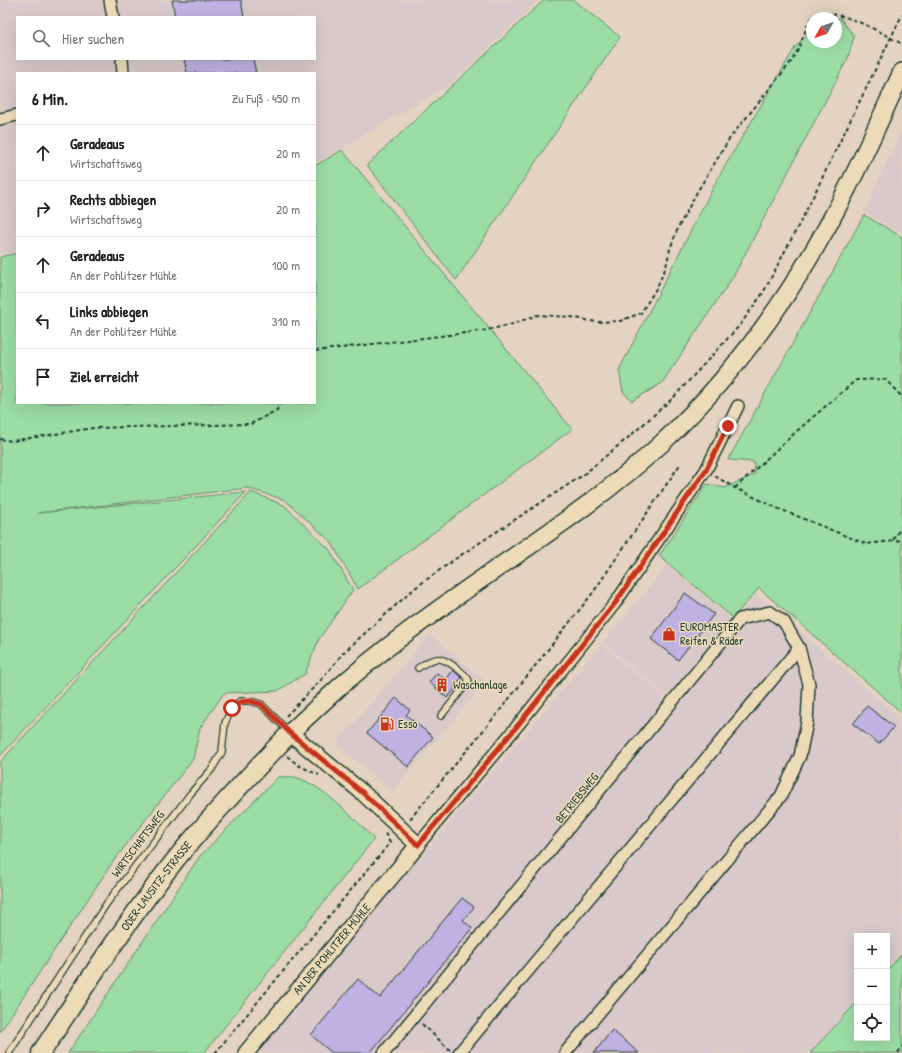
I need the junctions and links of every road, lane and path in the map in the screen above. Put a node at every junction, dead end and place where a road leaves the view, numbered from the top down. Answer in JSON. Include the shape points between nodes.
{"nodes":[{"id":1,"x":110,"y":0,"type":"edge"},
{"id":2,"x":114,"y":16,"type":"edge"},
{"id":3,"x":842,"y":16,"type":"edge"},
{"id":4,"x":806,"y":29,"type":"edge"},
{"id":5,"x":902,"y":44,"type":"edge"},
{"id":6,"x":122,"y":60,"type":"edge"},
{"id":7,"x":123,"y":72,"type":"edge"},
{"id":8,"x":902,"y":72,"type":"edge"},
{"id":9,"x":16,"y":115,"type":"edge"},
{"id":10,"x":0,"y":119,"type":"edge"},
{"id":11,"x":316,"y":351,"type":"edge"},
{"id":12,"x":902,"y":397,"type":"edge"},
{"id":13,"x":280,"y":404,"type":"edge"},
{"id":14,"x":738,"y":406,"type":"dead end"},
{"id":15,"x":0,"y":439,"type":"edge"},
{"id":16,"x":681,"y":463,"type":"dead end"},
{"id":17,"x":706,"y":470,"type":"junction"},
{"id":18,"x":735,"y":488,"type":"junction"},
{"id":19,"x":902,"y":526,"type":"edge"},
{"id":20,"x":902,"y":540,"type":"edge"},
{"id":21,"x":893,"y":541,"type":"junction"},
{"id":22,"x":799,"y":648,"type":"junction"},
{"id":23,"x":418,"y":668,"type":"dead end"},
{"id":24,"x":441,"y":716,"type":"dead end"},
{"id":25,"x":290,"y":733,"type":"junction"},
{"id":26,"x":401,"y":830,"type":"junction"},
{"id":27,"x":390,"y":843,"type":"dead end"},
{"id":28,"x":418,"y":845,"type":"junction"},
{"id":29,"x":414,"y":1016,"type":"junction"},
{"id":30,"x":902,"y":1046,"type":"edge"},
{"id":31,"x":9,"y":1053,"type":"edge"},
{"id":32,"x":41,"y":1053,"type":"edge"},
{"id":33,"x":246,"y":1053,"type":"edge"},
{"id":34,"x":384,"y":1053,"type":"edge"},
{"id":35,"x":453,"y":1053,"type":"edge"},
{"id":36,"x":459,"y":1053,"type":"edge"},
{"id":37,"x":565,"y":1053,"type":"edge"},
{"id":38,"x":898,"y":1053,"type":"edge"}],
"edges":[{"from":1,"to":2,"type":"street"},
{"from":3,"to":5,"type":"path"},
{"from":4,"to":11,"type":"path","via":[[791,62],[730,138],[697,192],[678,228],[657,287],[641,313],[620,321],[596,322],[571,317],[537,315],[510,325],[482,331]]},
{"from":6,"to":7,"type":"street"},
{"from":8,"to":25,"type":"main road","via":[[845,193],[801,272],[781,304],[714,391],[660,445],[627,473],[587,505],[407,633],[346,682]]},
{"from":9,"to":10,"type":"street"},
{"from":12,"to":18,"type":"path","via":[[885,379],[856,380]]},
{"from":13,"to":15,"type":"path","via":[[277,410],[251,424],[93,428],[12,441]]},
{"from":14,"to":17,"type":"street","name":"AN DER POHLITZER MÜHLE"},
{"from":16,"to":26,"type":"path","via":[[592,594]]},
{"from":17,"to":18,"type":"path"},
{"from":17,"to":28,"type":"street","name":"AN DER POHLITZER MÜHLE","via":[[616,602]]},
{"from":18,"to":21,"type":"path","via":[[866,544]]},
{"from":19,"to":21,"type":"path"},
{"from":20,"to":21,"type":"path"},
{"from":22,"to":29,"type":"street","name":"BETRIEBSWEG","via":[[784,622],[770,612],[740,618]]},
{"from":22,"to":36,"type":"street"},
{"from":22,"to":37,"type":"street","name":"BETRIEBSWEG","via":[[809,684],[807,722],[800,756],[781,796]]},
{"from":23,"to":24,"type":"lane","via":[[430,659],[445,660],[467,676],[469,681]]},
{"from":25,"to":26,"type":"main road","via":[[363,793]]},
{"from":25,"to":31,"type":"lane","name":"WIRTSCHAFTSWEG","via":[[261,704],[240,702],[232,708],[225,723],[222,752],[212,769],[190,792],[107,903]]},
{"from":25,"to":32,"type":"highway","name":"ODER-LAUSITZ-STRASSE","via":[[177,858],[100,962]]},
{"from":26,"to":27,"type":"path"},
{"from":26,"to":28,"type":"main road"},
{"from":28,"to":33,"type":"main road","name":"AN DER POHLITZER MÜHLE"},
{"from":29,"to":34,"type":"street","name":"BETRIEBSWEG"},
{"from":29,"to":35,"type":"path"},
{"from":30,"to":38,"type":"path"}]}
